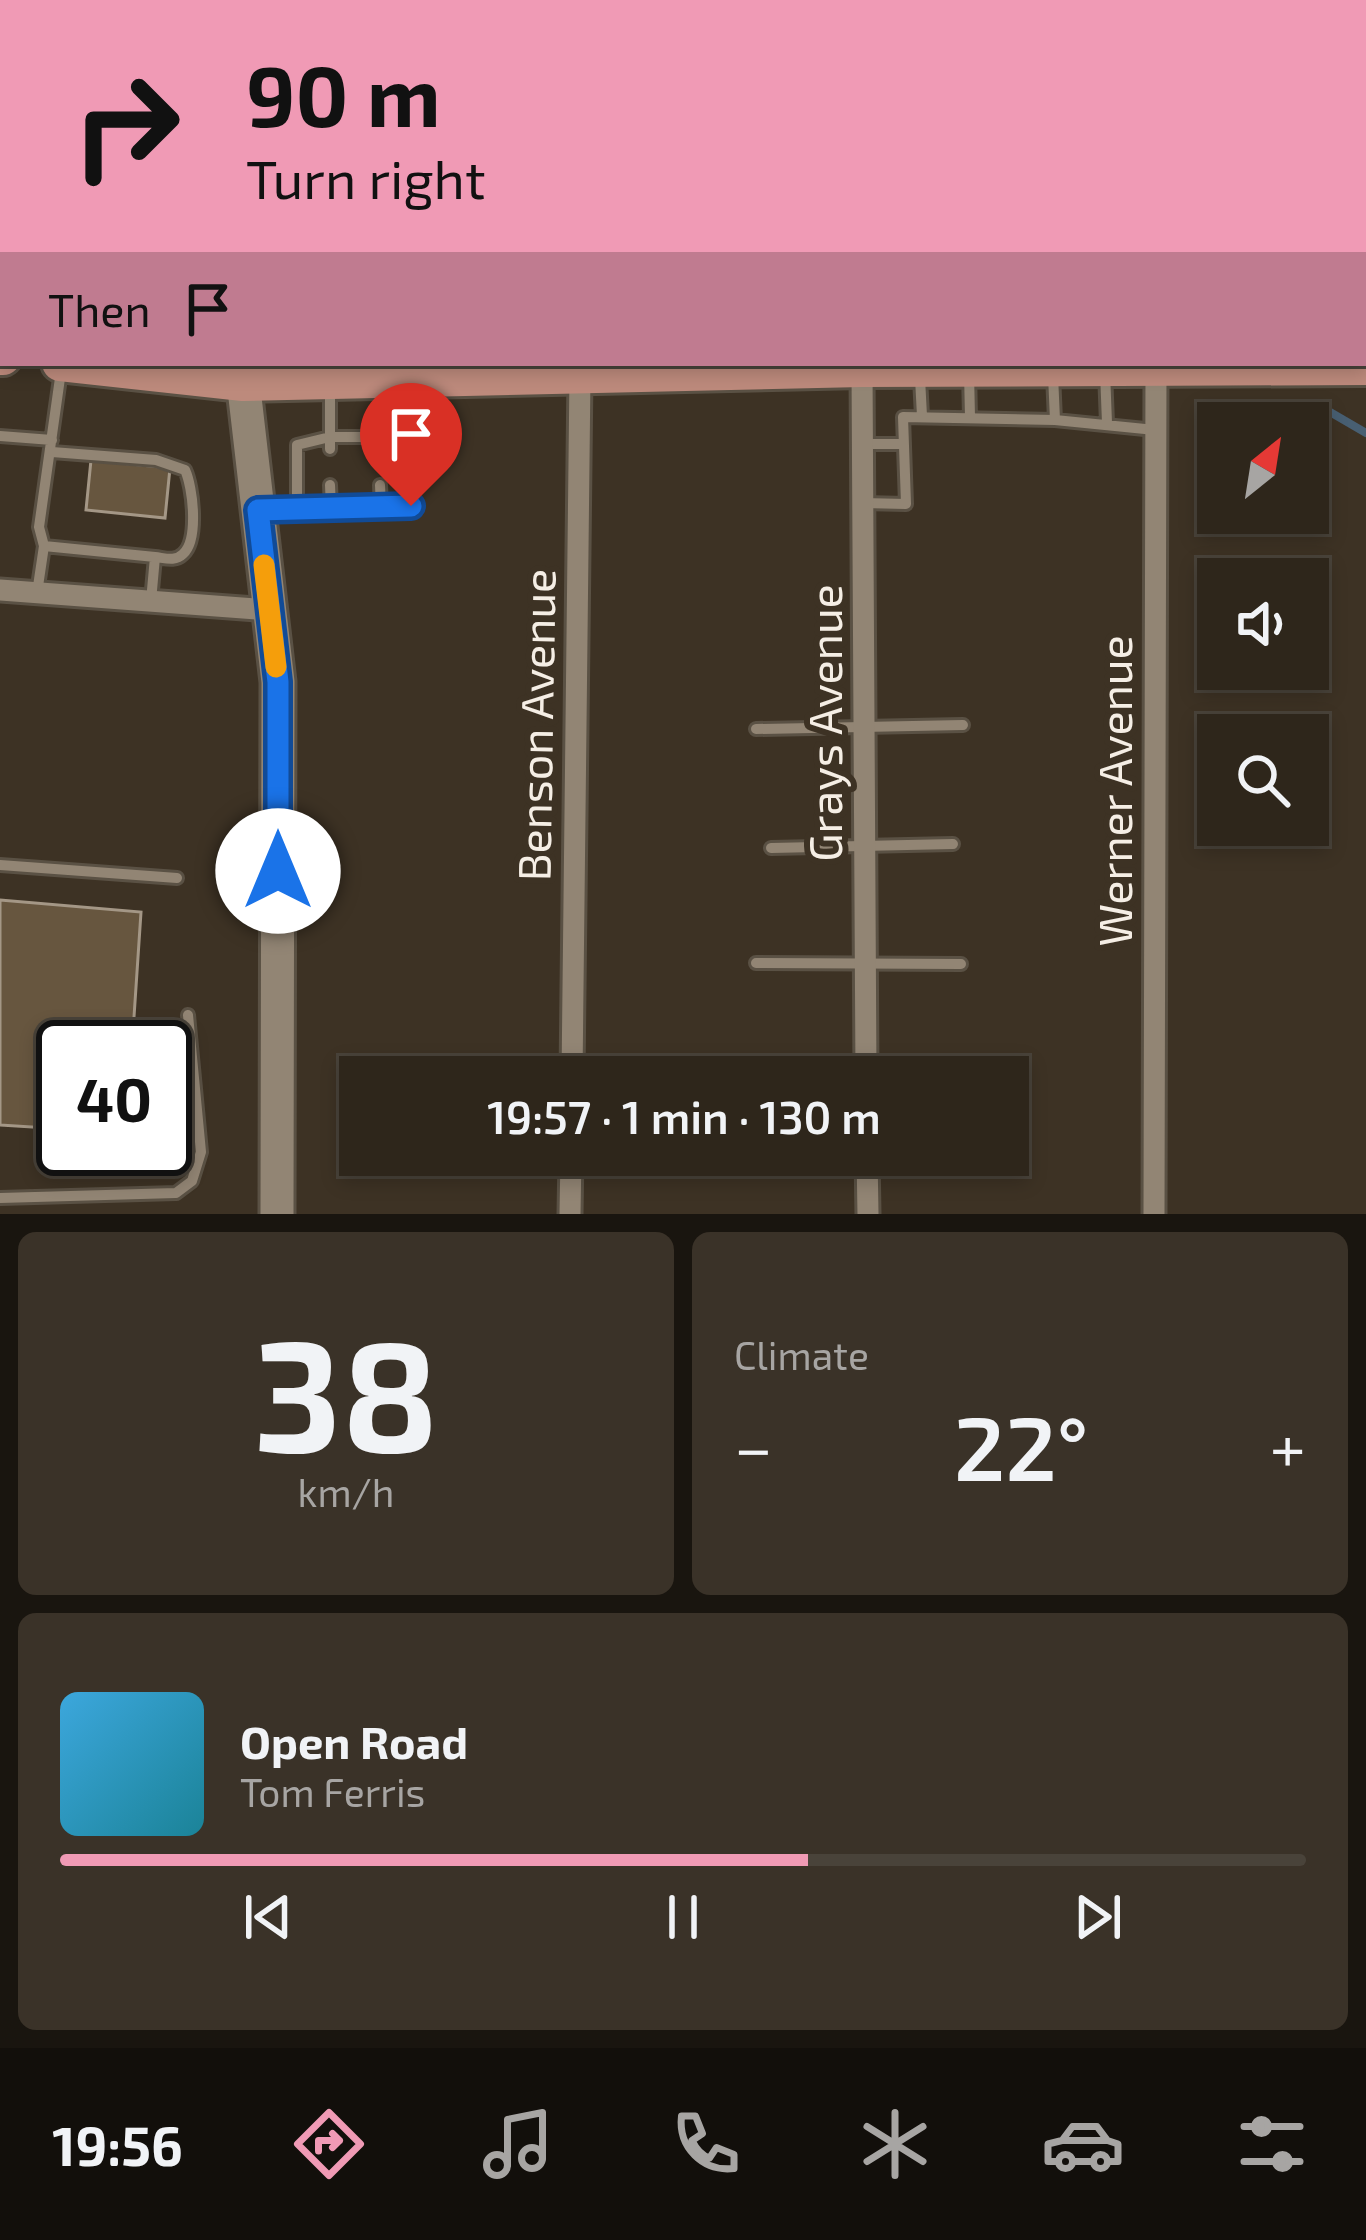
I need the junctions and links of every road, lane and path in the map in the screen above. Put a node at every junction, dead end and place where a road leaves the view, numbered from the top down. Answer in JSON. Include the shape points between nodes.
{"nodes":[{"id":1,"x":61,"y":366,"type":"edge"},
{"id":2,"x":115,"y":366,"type":"edge"},
{"id":3,"x":1105,"y":367,"type":"junction"},
{"id":4,"x":1156,"y":367,"type":"junction"},
{"id":5,"x":1366,"y":367,"type":"edge"},
{"id":6,"x":1053,"y":368,"type":"junction"},
{"id":7,"x":862,"y":369,"type":"junction"},
{"id":8,"x":920,"y":369,"type":"junction"},
{"id":9,"x":969,"y":369,"type":"junction"},
{"id":10,"x":242,"y":373,"type":"edge"},
{"id":11,"x":580,"y":374,"type":"junction"},
{"id":12,"x":383,"y":379,"type":"junction"},
{"id":13,"x":330,"y":380,"type":"junction"},
{"id":14,"x":922,"y":416,"type":"junction"},
{"id":15,"x":970,"y":417,"type":"junction"},
{"id":16,"x":1055,"y":420,"type":"junction"},
{"id":17,"x":1108,"y":423,"type":"junction"},
{"id":18,"x":1155,"y":430,"type":"junction"},
{"id":19,"x":0,"y":436,"type":"edge"},
{"id":20,"x":382,"y":441,"type":"junction"},
{"id":21,"x":330,"y":443,"type":"junction"},
{"id":22,"x":863,"y":444,"type":"junction"},
{"id":23,"x":903,"y":444,"type":"junction"},
{"id":24,"x":52,"y":446,"type":"junction"},
{"id":25,"x":330,"y":485,"type":"dead end"},
{"id":26,"x":380,"y":485,"type":"dead end"},
{"id":27,"x":863,"y":503,"type":"junction"},
{"id":28,"x":381,"y":507,"type":"junction"},
{"id":29,"x":297,"y":508,"type":"junction"},
{"id":30,"x":331,"y":508,"type":"junction"},
{"id":31,"x":258,"y":510,"type":"junction"},
{"id":32,"x":44,"y":546,"type":"junction"},
{"id":33,"x":155,"y":557,"type":"junction"},
{"id":34,"x":0,"y":590,"type":"edge"},
{"id":35,"x":37,"y":592,"type":"junction"},
{"id":36,"x":151,"y":601,"type":"junction"},
{"id":37,"x":269,"y":610,"type":"junction"},
{"id":38,"x":963,"y":725,"type":"dead end"},
{"id":39,"x":866,"y":727,"type":"junction"},
{"id":40,"x":756,"y":729,"type":"dead end"},
{"id":41,"x":953,"y":844,"type":"dead end"},
{"id":42,"x":866,"y":846,"type":"junction"},
{"id":43,"x":771,"y":848,"type":"dead end"},
{"id":44,"x":0,"y":866,"type":"edge"},
{"id":45,"x":177,"y":878,"type":"dead end"},
{"id":46,"x":865,"y":962,"type":"junction"},
{"id":47,"x":756,"y":963,"type":"dead end"},
{"id":48,"x":961,"y":964,"type":"dead end"},
{"id":49,"x":188,"y":1015,"type":"dead end"},
{"id":50,"x":572,"y":1056,"type":"edge"},
{"id":51,"x":866,"y":1056,"type":"edge"},
{"id":52,"x":571,"y":1176,"type":"edge"},
{"id":53,"x":867,"y":1176,"type":"edge"},
{"id":54,"x":0,"y":1198,"type":"edge"},
{"id":55,"x":277,"y":1214,"type":"edge"},
{"id":56,"x":570,"y":1214,"type":"edge"},
{"id":57,"x":868,"y":1214,"type":"edge"},
{"id":58,"x":1154,"y":1214,"type":"edge"}],
"edges":[{"from":1,"to":24,"type":"lane"},
{"from":2,"to":10,"type":"main road"},
{"from":3,"to":4,"type":"main road"},
{"from":3,"to":6,"type":"main road"},
{"from":3,"to":17,"type":"lane"},
{"from":4,"to":5,"type":"main road"},
{"from":4,"to":18,"type":"street","name":"Werner Avenue"},
{"from":6,"to":9,"type":"main road"},
{"from":6,"to":16,"type":"lane"},
{"from":7,"to":8,"type":"main road"},
{"from":7,"to":11,"type":"main road"},
{"from":7,"to":22,"type":"street","name":"Grays Avenue"},
{"from":8,"to":9,"type":"main road"},
{"from":8,"to":14,"type":"lane"},
{"from":9,"to":15,"type":"lane"},
{"from":10,"to":13,"type":"main road"},
{"from":10,"to":31,"type":"street"},
{"from":11,"to":12,"type":"main road"},
{"from":11,"to":50,"type":"street","name":"Benson Avenue"},
{"from":12,"to":13,"type":"main road"},
{"from":12,"to":20,"type":"lane"},
{"from":13,"to":21,"type":"lane"},
{"from":14,"to":15,"type":"lane"},
{"from":14,"to":23,"type":"lane","via":[[903,417]]},
{"from":15,"to":16,"type":"lane"},
{"from":16,"to":17,"type":"lane"},
{"from":17,"to":18,"type":"lane"},
{"from":18,"to":58,"type":"street","name":"Werner Avenue"},
{"from":19,"to":24,"type":"lane"},
{"from":20,"to":21,"type":"lane"},
{"from":20,"to":28,"type":"lane","via":[[410,446],[411,506]]},
{"from":21,"to":29,"type":"lane","via":[[297,445]]},
{"from":22,"to":23,"type":"lane"},
{"from":22,"to":27,"type":"street","name":"Grays Avenue"},
{"from":23,"to":27,"type":"lane","via":[[906,504]]},
{"from":24,"to":32,"type":"lane","via":[[39,527]]},
{"from":24,"to":33,"type":"lane","via":[[185,470],[190,542],[175,559]]},
{"from":25,"to":30,"type":"lane"},
{"from":26,"to":28,"type":"lane"},
{"from":27,"to":39,"type":"street","name":"Grays Avenue"},
{"from":28,"to":30,"type":"lane"},
{"from":29,"to":30,"type":"lane"},
{"from":29,"to":31,"type":"lane"},
{"from":31,"to":37,"type":"street"},
{"from":32,"to":33,"type":"lane"},
{"from":32,"to":35,"type":"lane"},
{"from":33,"to":36,"type":"lane"},
{"from":34,"to":35,"type":"street"},
{"from":35,"to":36,"type":"street"},
{"from":36,"to":37,"type":"street"},
{"from":37,"to":55,"type":"street","via":[[278,682]]},
{"from":38,"to":39,"type":"lane"},
{"from":39,"to":40,"type":"lane"},
{"from":39,"to":42,"type":"street","name":"Grays Avenue"},
{"from":41,"to":42,"type":"lane"},
{"from":42,"to":43,"type":"lane"},
{"from":42,"to":46,"type":"street","name":"Grays Avenue"},
{"from":44,"to":45,"type":"lane"},
{"from":46,"to":47,"type":"lane"},
{"from":46,"to":48,"type":"lane"},
{"from":46,"to":51,"type":"street","name":"Grays Avenue"},
{"from":49,"to":54,"type":"lane","via":[[201,1152],[192,1181],[176,1193]]},
{"from":52,"to":56,"type":"street"},
{"from":53,"to":57,"type":"street"}]}
